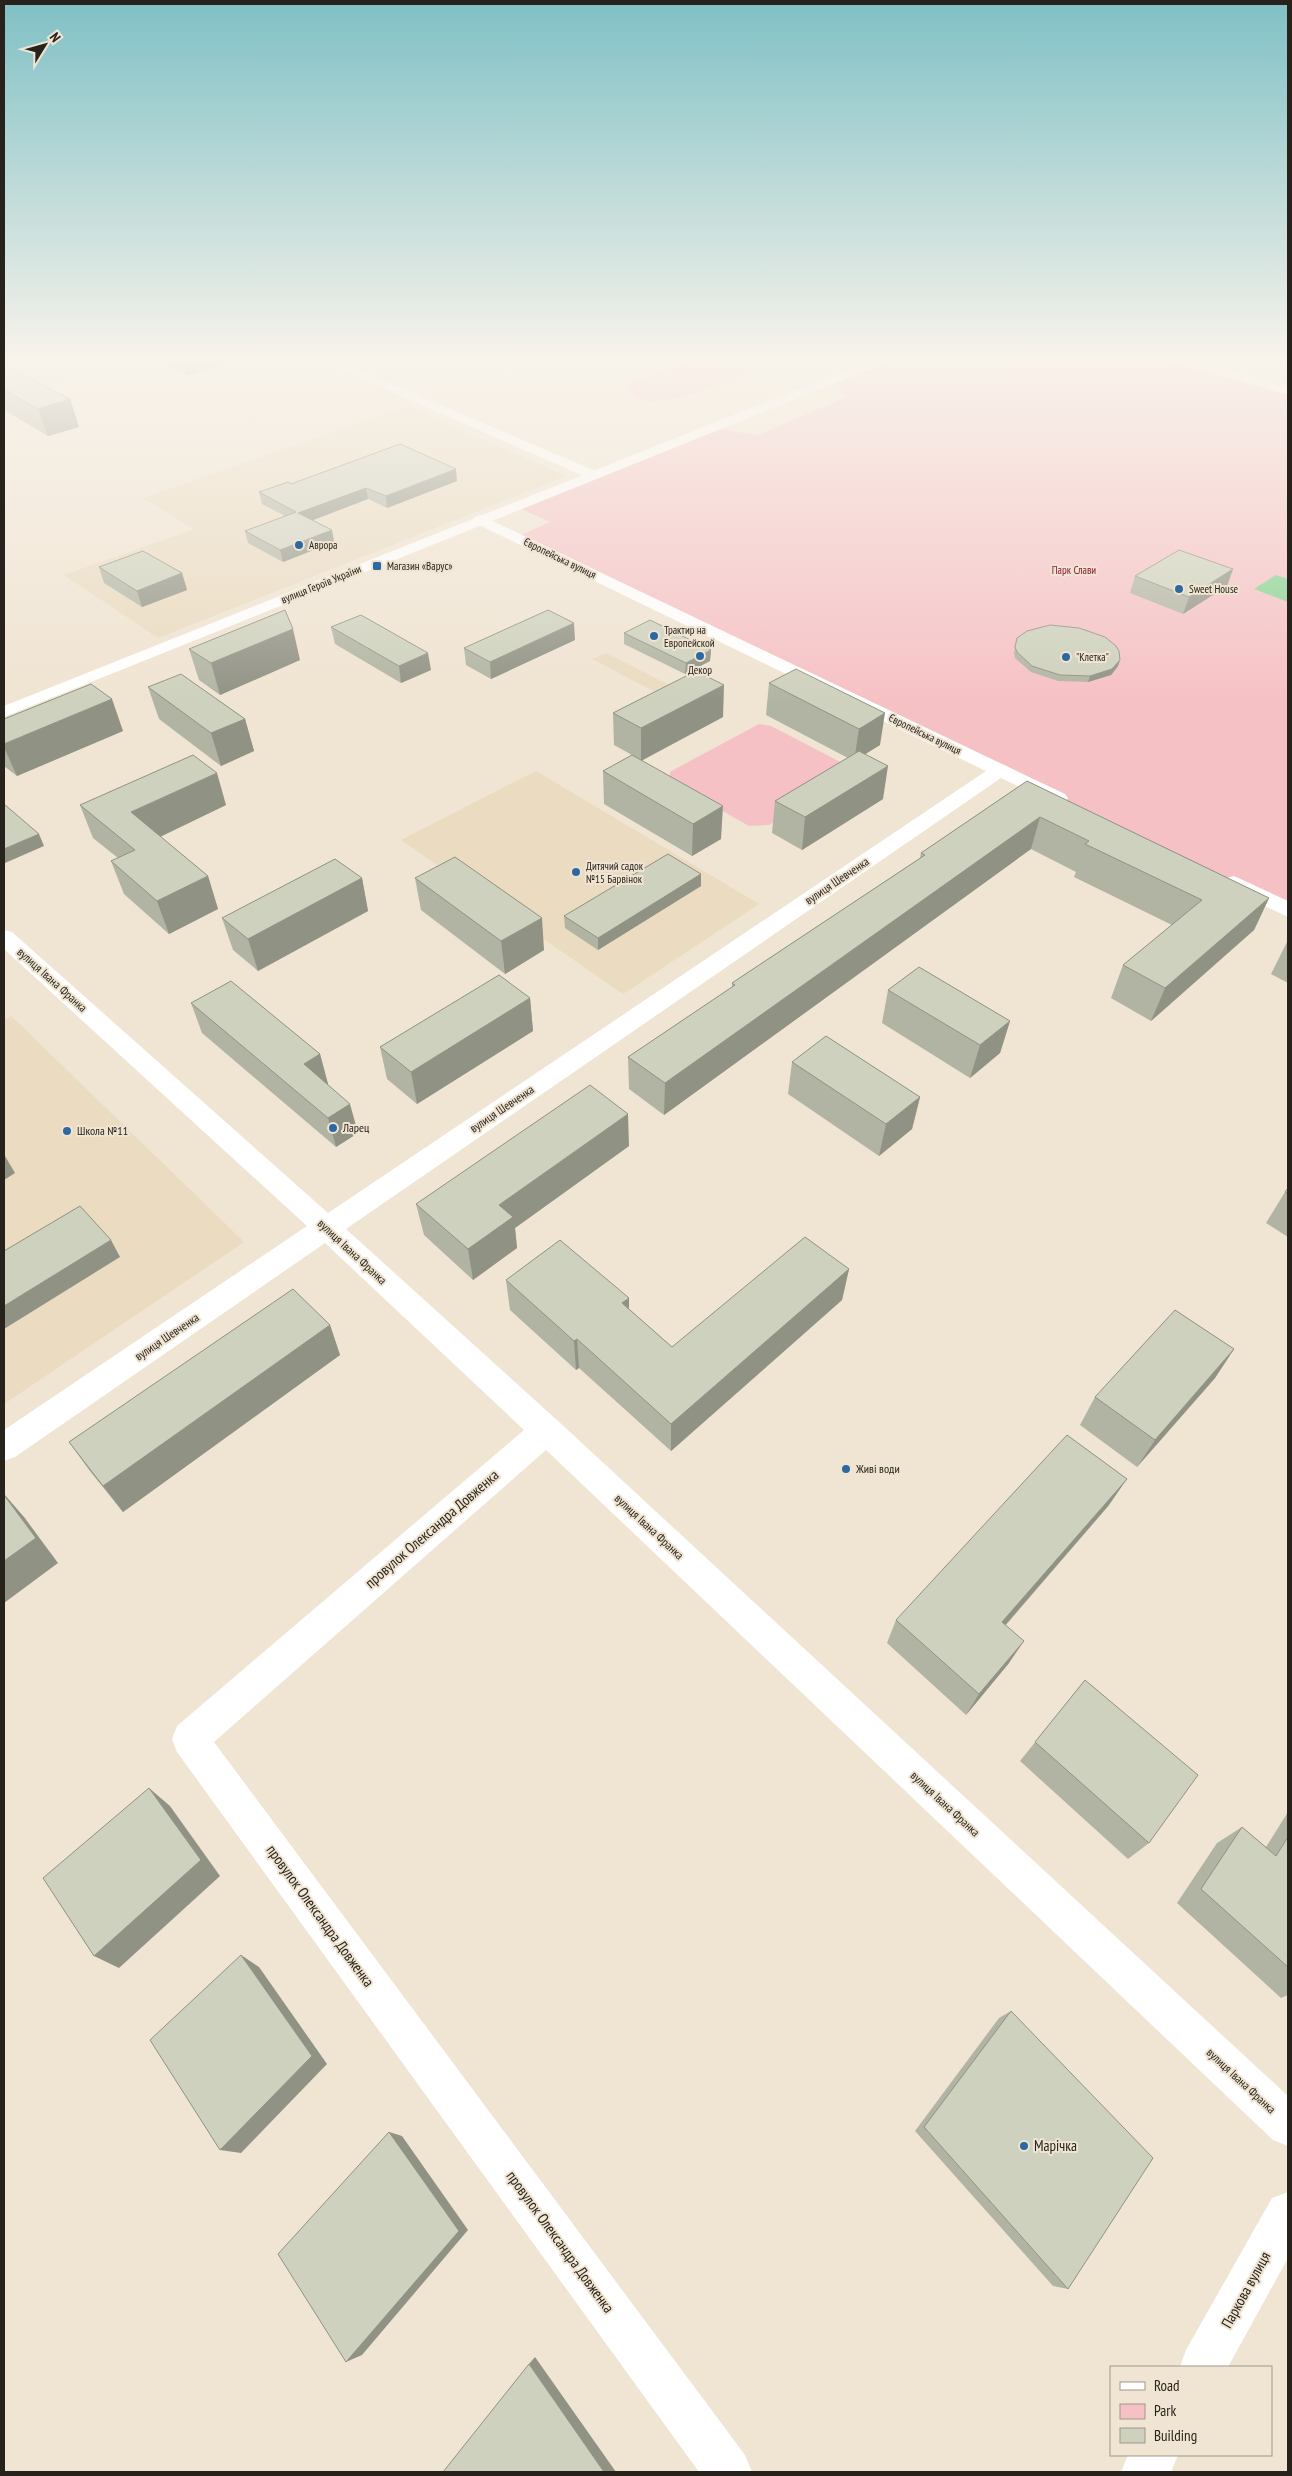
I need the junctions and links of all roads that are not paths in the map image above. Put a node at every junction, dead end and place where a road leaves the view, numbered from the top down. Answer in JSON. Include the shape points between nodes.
{"nodes":[{"id":1,"x":587,"y":473,"type":"edge"},
{"id":2,"x":599,"y":473,"type":"edge"},
{"id":3,"x":593,"y":475,"type":"junction"},
{"id":4,"x":480,"y":520,"type":"junction"},
{"id":5,"x":4,"y":712,"type":"edge"},
{"id":6,"x":1000,"y":770,"type":"junction"},
{"id":7,"x":1070,"y":804,"type":"edge"},
{"id":8,"x":1218,"y":876,"type":"edge"},
{"id":9,"x":1288,"y":910,"type":"edge"},
{"id":10,"x":4,"y":937,"type":"edge"},
{"id":11,"x":327,"y":1228,"type":"junction"},
{"id":12,"x":546,"y":1430,"type":"junction"},
{"id":13,"x":4,"y":1447,"type":"edge"},
{"id":14,"x":1288,"y":2125,"type":"edge"},
{"id":15,"x":1288,"y":2214,"type":"edge"},
{"id":16,"x":1204,"y":2366,"type":"edge"},
{"id":17,"x":1153,"y":2456,"type":"edge"},
{"id":18,"x":728,"y":2472,"type":"edge"},
{"id":19,"x":1144,"y":2472,"type":"edge"}],
"edges":[{"from":1,"to":3,"type":"street"},
{"from":2,"to":3,"type":"street","name":"вулиця Героїв України"},
{"from":3,"to":4,"type":"street","name":"вулиця Героїв України"},
{"from":4,"to":5,"type":"street","name":"вулиця Героїв України"},
{"from":4,"to":6,"type":"street","name":"Європейська вулиця"},
{"from":6,"to":7,"type":"street","name":"Європейська вулиця"},
{"from":6,"to":11,"type":"street","name":"вулиця Шевченка"},
{"from":8,"to":9,"type":"street"},
{"from":10,"to":11,"type":"street","name":"вулиця Івана Франка"},
{"from":11,"to":12,"type":"street","name":"вулиця Івана Франка"},
{"from":11,"to":13,"type":"street","name":"вулиця Шевченка"},
{"from":12,"to":14,"type":"street","name":"вулиця Івана Франка"},
{"from":12,"to":18,"type":"street","name":"провулок Олександра Довженка","via":[[190,1739]]},
{"from":15,"to":16,"type":"street","name":"Паркова вулиця"},
{"from":17,"to":19,"type":"street"}]}
